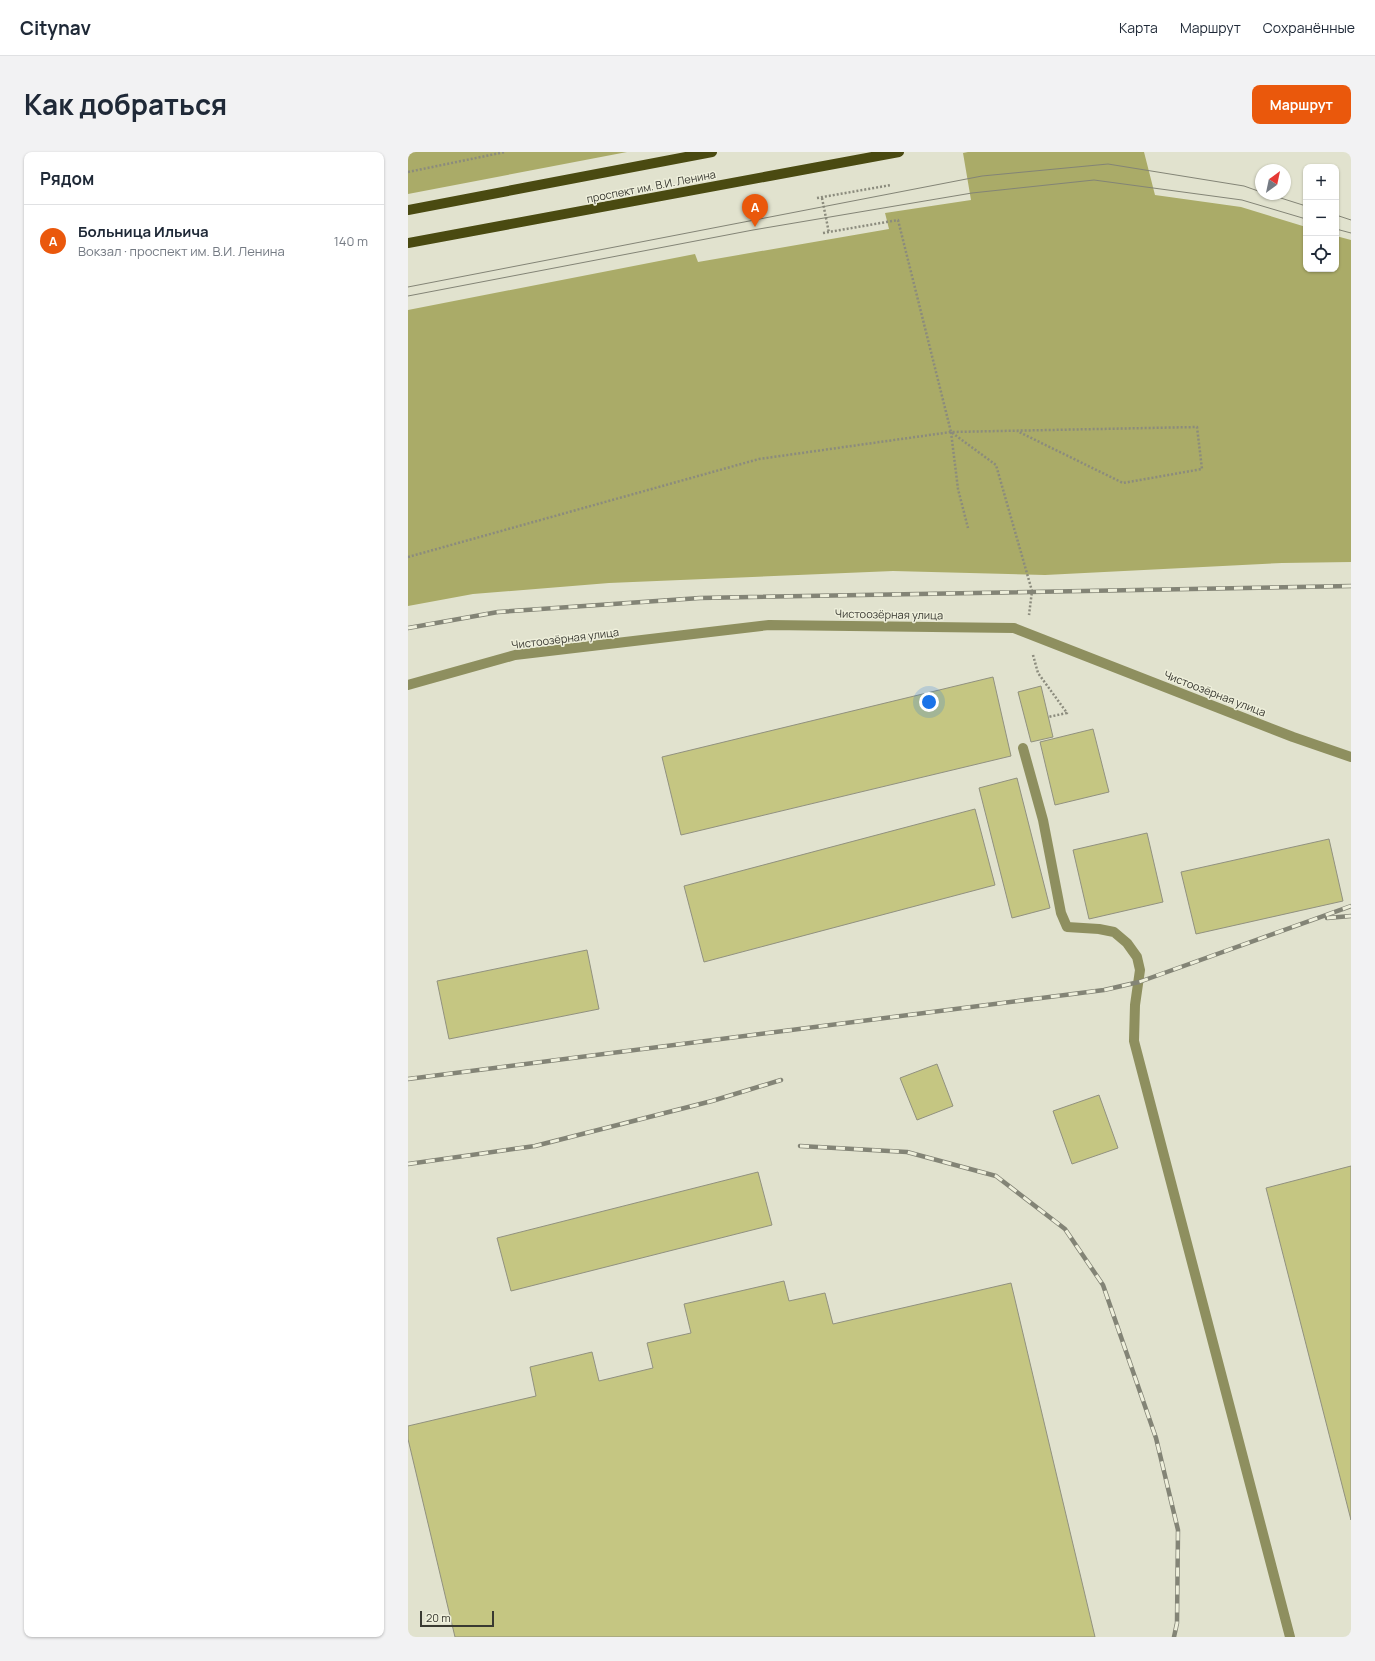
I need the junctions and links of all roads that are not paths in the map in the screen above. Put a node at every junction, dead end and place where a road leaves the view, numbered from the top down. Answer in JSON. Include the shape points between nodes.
{"nodes":[{"id":1,"x":712,"y":152,"type":"edge"},
{"id":2,"x":899,"y":152,"type":"edge"},
{"id":3,"x":408,"y":210,"type":"edge"},
{"id":4,"x":408,"y":243,"type":"edge"},
{"id":5,"x":408,"y":685,"type":"edge"},
{"id":6,"x":1023,"y":748,"type":"dead end"},
{"id":7,"x":1351,"y":757,"type":"edge"},
{"id":8,"x":1290,"y":1637,"type":"edge"}],
"edges":[{"from":1,"to":3,"type":"main road","name":"проспект им. В.И. Ленина"},
{"from":2,"to":4,"type":"main road","name":"проспект им. В.И. Ленина"},
{"from":5,"to":7,"type":"street","name":"Чистоозёрная улица","via":[[515,655],[769,625],[1014,628],[1293,737]]},
{"from":6,"to":8,"type":"street","via":[[1043,820],[1061,913],[1067,927],[1114,932],[1127,943],[1137,957],[1140,970],[1135,1005],[1134,1041]]}]}
